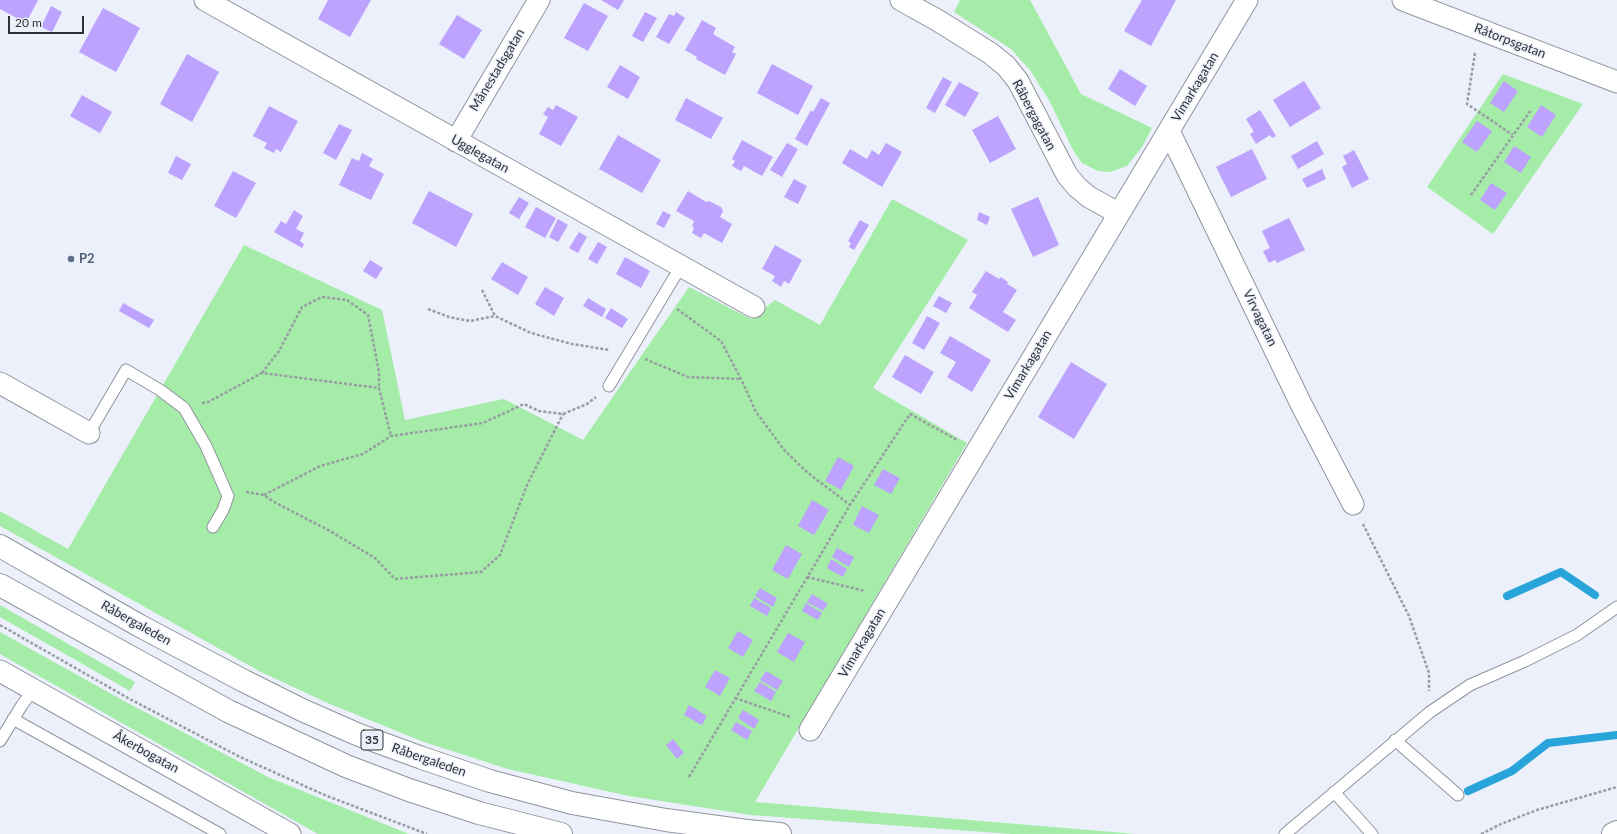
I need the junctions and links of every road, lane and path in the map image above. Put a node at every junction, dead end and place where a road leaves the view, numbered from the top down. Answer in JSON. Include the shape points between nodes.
{"nodes":[{"id":1,"x":205,"y":0,"type":"edge"},
{"id":2,"x":539,"y":0,"type":"edge"},
{"id":3,"x":901,"y":0,"type":"edge"},
{"id":4,"x":1247,"y":0,"type":"edge"},
{"id":5,"x":1404,"y":0,"type":"edge"},
{"id":6,"x":1479,"y":29,"type":"junction"},
{"id":7,"x":1617,"y":82,"type":"edge"},
{"id":8,"x":1531,"y":110,"type":"dead end"},
{"id":9,"x":1169,"y":131,"type":"junction"},
{"id":10,"x":1513,"y":135,"type":"junction"},
{"id":11,"x":456,"y":140,"type":"junction"},
{"id":12,"x":1471,"y":195,"type":"dead end"},
{"id":13,"x":1118,"y":213,"type":"junction"},
{"id":14,"x":681,"y":266,"type":"junction"},
{"id":15,"x":482,"y":290,"type":"dead end"},
{"id":16,"x":662,"y":299,"type":"junction"},
{"id":17,"x":754,"y":307,"type":"dead end"},
{"id":18,"x":428,"y":309,"type":"dead end"},
{"id":19,"x":495,"y":316,"type":"junction"},
{"id":20,"x":629,"y":353,"type":"junction"},
{"id":21,"x":262,"y":373,"type":"junction"},
{"id":22,"x":741,"y":379,"type":"junction"},
{"id":23,"x":0,"y":383,"type":"edge"},
{"id":24,"x":608,"y":386,"type":"joint"},
{"id":25,"x":379,"y":388,"type":"junction"},
{"id":26,"x":184,"y":408,"type":"junction"},
{"id":27,"x":563,"y":414,"type":"junction"},
{"id":28,"x":89,"y":433,"type":"joint"},
{"id":29,"x":391,"y":436,"type":"junction"},
{"id":30,"x":977,"y":451,"type":"junction"},
{"id":31,"x":1353,"y":504,"type":"joint"},
{"id":32,"x":850,"y":505,"type":"junction"},
{"id":33,"x":213,"y":527,"type":"dead end"},
{"id":34,"x":0,"y":546,"type":"edge"},
{"id":35,"x":807,"y":577,"type":"junction"},
{"id":36,"x":0,"y":584,"type":"edge"},
{"id":37,"x":889,"y":597,"type":"junction"},
{"id":38,"x":1617,"y":607,"type":"edge"},
{"id":39,"x":0,"y":625,"type":"edge"},
{"id":40,"x":0,"y":671,"type":"edge"},
{"id":41,"x":33,"y":690,"type":"junction"},
{"id":42,"x":735,"y":698,"type":"junction"},
{"id":43,"x":1430,"y":712,"type":"junction"},
{"id":44,"x":13,"y":720,"type":"junction"},
{"id":45,"x":812,"y":727,"type":"joint"},
{"id":46,"x":1395,"y":740,"type":"junction"},
{"id":47,"x":0,"y":741,"type":"edge"},
{"id":48,"x":689,"y":777,"type":"dead end"},
{"id":49,"x":1617,"y":787,"type":"edge"},
{"id":50,"x":1334,"y":792,"type":"junction"},
{"id":51,"x":1458,"y":796,"type":"dead end"},
{"id":52,"x":1617,"y":832,"type":"edge"},
{"id":53,"x":220,"y":834,"type":"edge"},
{"id":54,"x":290,"y":834,"type":"edge"},
{"id":55,"x":427,"y":834,"type":"edge"},
{"id":56,"x":561,"y":834,"type":"edge"},
{"id":57,"x":780,"y":834,"type":"edge"},
{"id":58,"x":1286,"y":834,"type":"edge"},
{"id":59,"x":1372,"y":834,"type":"edge"},
{"id":60,"x":1481,"y":834,"type":"edge"},
{"id":61,"x":1613,"y":834,"type":"edge"}],
"edges":[{"from":1,"to":11,"type":"street","name":"Ugglegatan"},
{"from":2,"to":11,"type":"street","name":"Månestadsgatan"},
{"from":3,"to":13,"type":"street","name":"Råbergagatan","via":[[990,53],[1006,66],[1018,81],[1067,175],[1089,197]]},
{"from":4,"to":9,"type":"street","name":"Vimarkagatan"},
{"from":5,"to":6,"type":"street","name":"Råtorpsgatan"},
{"from":6,"to":7,"type":"street","name":"Råtorpsgatan"},
{"from":6,"to":10,"type":"path","via":[[1467,104]]},
{"from":8,"to":10,"type":"path"},
{"from":9,"to":13,"type":"street","name":"Vimarkagatan"},
{"from":9,"to":31,"type":"street","name":"Virvagatan","via":[[1301,404]]},
{"from":10,"to":12,"type":"path"},
{"from":11,"to":14,"type":"street","name":"Ugglegatan"},
{"from":13,"to":30,"type":"street","name":"Vimarkagatan"},
{"from":14,"to":16,"type":"lane"},
{"from":14,"to":17,"type":"street","name":"Ugglegatan"},
{"from":15,"to":19,"type":"path"},
{"from":16,"to":20,"type":"lane"},
{"from":16,"to":22,"type":"path","via":[[721,340]]},
{"from":18,"to":19,"type":"path","via":[[470,321]]},
{"from":19,"to":20,"type":"path","via":[[530,333],[572,344]]},
{"from":20,"to":22,"type":"path","via":[[688,377]]},
{"from":20,"to":24,"type":"lane"},
{"from":21,"to":25,"type":"path"},
{"from":21,"to":25,"type":"path","via":[[280,351],[302,307],[322,297],[347,300],[368,315],[379,372]]},
{"from":21,"to":26,"type":"path","via":[[208,402]]},
{"from":22,"to":32,"type":"path","via":[[756,412],[785,451],[808,473]]},
{"from":23,"to":28,"type":"street"},
{"from":24,"to":27,"type":"path","via":[[587,404]]},
{"from":25,"to":29,"type":"path"},
{"from":26,"to":28,"type":"lane","via":[[126,370]]},
{"from":26,"to":33,"type":"lane","via":[[206,446],[228,496]]},
{"from":27,"to":29,"type":"path","via":[[539,410],[524,404],[483,423]]},
{"from":27,"to":29,"type":"path","via":[[527,484],[500,555],[481,572],[395,579],[375,558],[264,495],[320,466],[363,454]]},
{"from":30,"to":32,"type":"path","via":[[910,414]]},
{"from":30,"to":37,"type":"street","name":"Vimarkagatan"},
{"from":31,"to":43,"type":"path","via":[[1409,616],[1428,673]]},
{"from":32,"to":35,"type":"path"},
{"from":34,"to":57,"type":"main road","name":"Råbergaleden","number":"35","via":[[250,685],[338,726],[422,758],[490,781],[572,803],[666,820]]},
{"from":35,"to":37,"type":"path"},
{"from":35,"to":42,"type":"path"},
{"from":36,"to":56,"type":"main road","via":[[228,711],[338,762],[409,790],[479,813]]},
{"from":37,"to":45,"type":"street","name":"Vimarkagatan"},
{"from":38,"to":43,"type":"lane","via":[[1577,635],[1470,685]]},
{"from":39,"to":55,"type":"path","via":[[128,698],[240,757],[327,796]]},
{"from":40,"to":41,"type":"street","name":"Åkerbogatan"},
{"from":41,"to":44,"type":"lane"},
{"from":41,"to":54,"type":"street","name":"Åkerbogatan"},
{"from":42,"to":45,"type":"path"},
{"from":42,"to":48,"type":"path"},
{"from":43,"to":46,"type":"lane"},
{"from":44,"to":47,"type":"lane"},
{"from":44,"to":53,"type":"lane"},
{"from":46,"to":50,"type":"lane"},
{"from":46,"to":51,"type":"lane"},
{"from":49,"to":60,"type":"path","via":[[1537,810]]},
{"from":50,"to":58,"type":"lane"},
{"from":50,"to":59,"type":"lane"},
{"from":52,"to":61,"type":"main road"}]}
